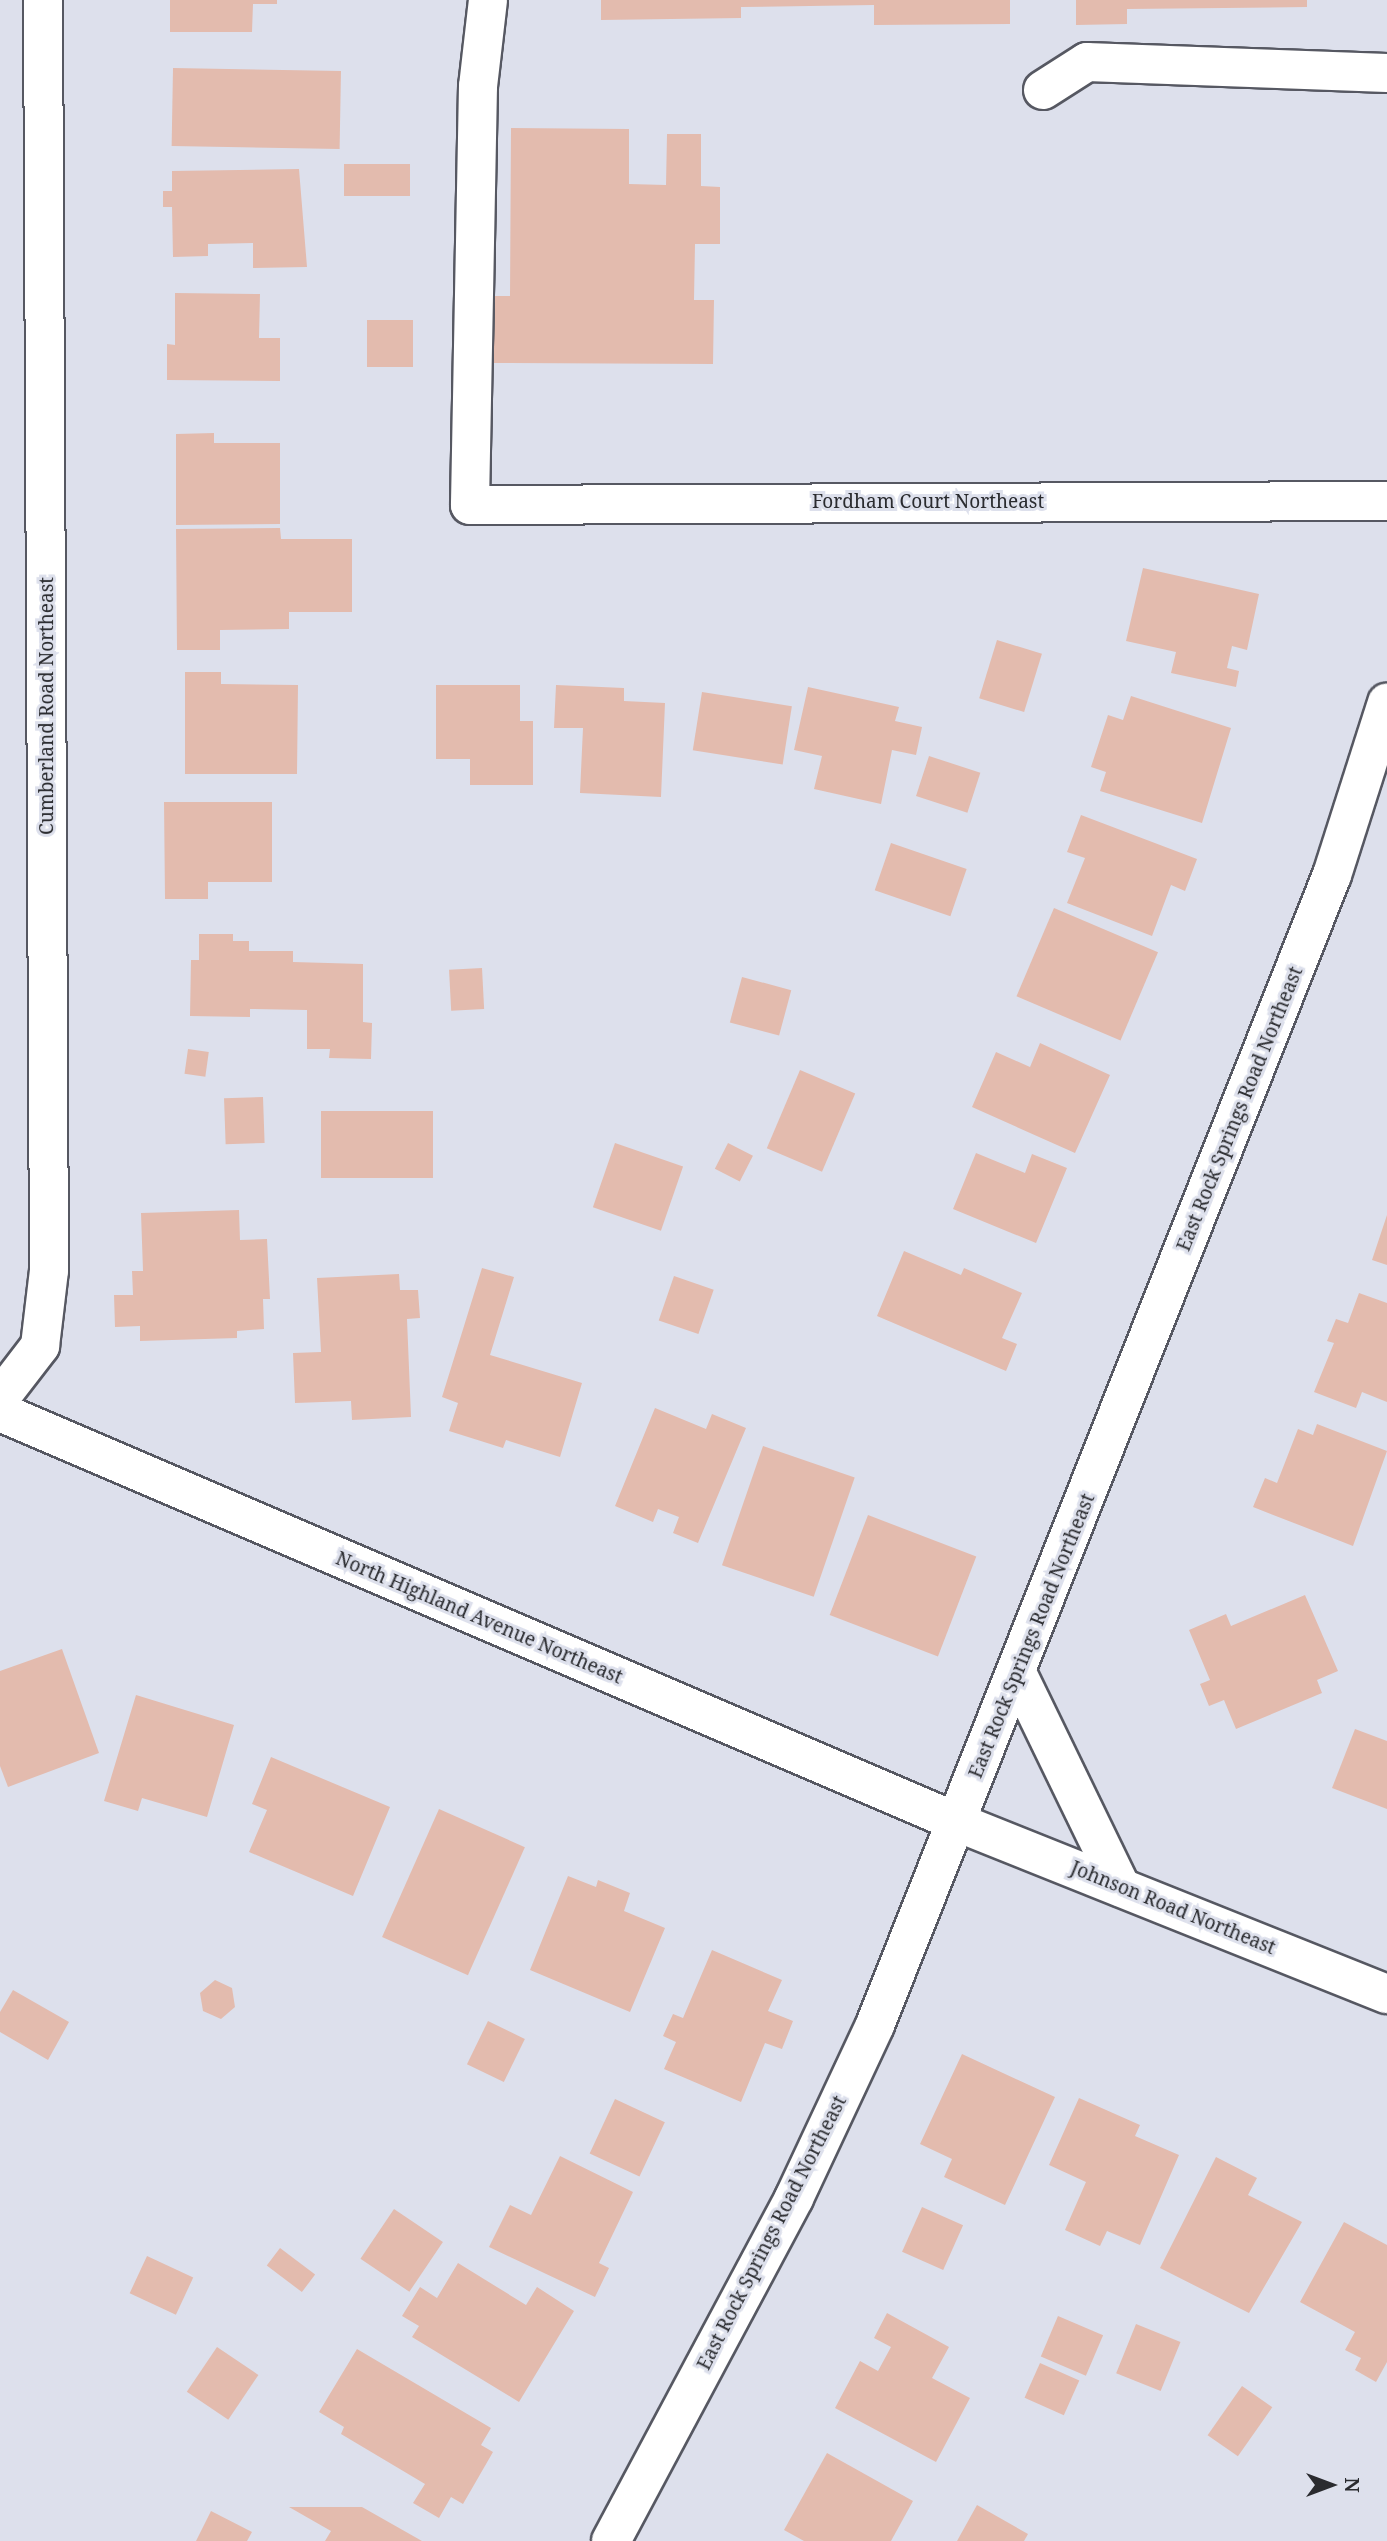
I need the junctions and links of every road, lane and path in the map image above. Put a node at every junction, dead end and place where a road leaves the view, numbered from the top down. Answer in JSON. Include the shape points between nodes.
{"nodes":[{"id":1,"x":43,"y":0,"type":"edge"},
{"id":2,"x":488,"y":0,"type":"edge"},
{"id":3,"x":1387,"y":73,"type":"edge"},
{"id":4,"x":1043,"y":90,"type":"dead end"},
{"id":5,"x":1387,"y":501,"type":"edge"},
{"id":6,"x":1387,"y":703,"type":"edge"},
{"id":7,"x":0,"y":1398,"type":"edge"},
{"id":8,"x":0,"y":1412,"type":"edge"},
{"id":9,"x":1017,"y":1673,"type":"junction"},
{"id":10,"x":958,"y":1823,"type":"junction"},
{"id":11,"x":1122,"y":1887,"type":"junction"},
{"id":12,"x":1387,"y":1994,"type":"edge"},
{"id":13,"x":611,"y":2541,"type":"edge"}],
"edges":[{"from":1,"to":7,"type":"street","name":"Cumberland Road Northeast","via":[[49,1271],[40,1346]]},
{"from":2,"to":5,"type":"street","name":"Fordham Court Northeast","via":[[478,86],[470,505]]},
{"from":3,"to":4,"type":"street","via":[[1087,62]]},
{"from":6,"to":9,"type":"street","name":"East Rock Springs Road Northeast","via":[[1332,876]]},
{"from":8,"to":10,"type":"street","name":"North Highland Avenue Northeast"},
{"from":9,"to":10,"type":"street","name":"East Rock Springs Road Northeast"},
{"from":9,"to":11,"type":"street"},
{"from":10,"to":11,"type":"street","name":"Johnson Road Northeast"},
{"from":10,"to":13,"type":"street","name":"East Rock Springs Road Northeast","via":[[875,2025],[794,2199]]},
{"from":11,"to":12,"type":"street","name":"Johnson Road Northeast"}]}
